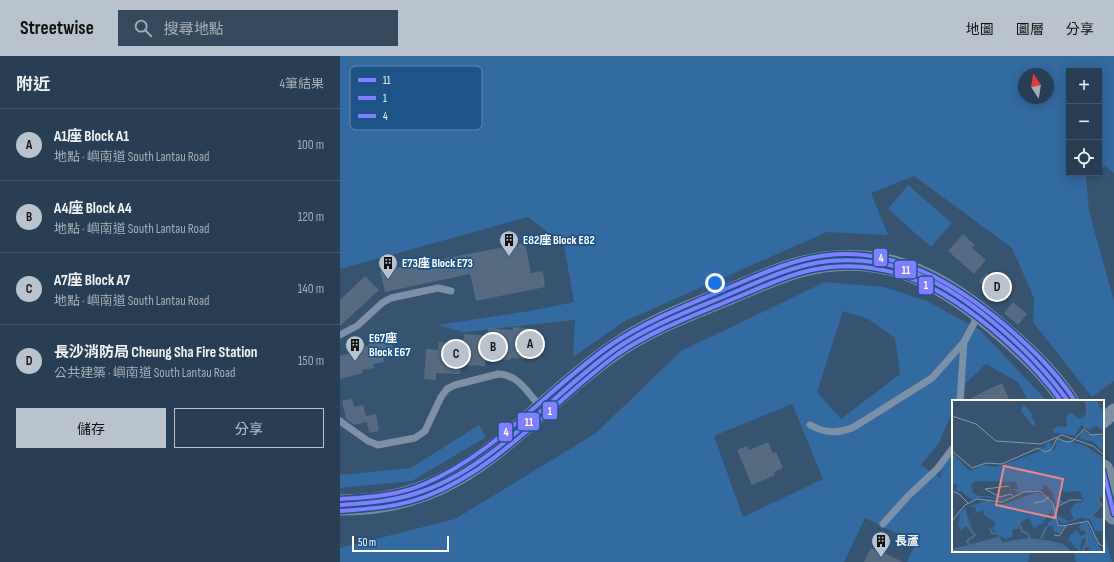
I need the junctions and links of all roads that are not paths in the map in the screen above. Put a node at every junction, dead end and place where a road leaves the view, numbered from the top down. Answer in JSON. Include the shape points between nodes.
{"nodes":[{"id":1,"x":451,"y":291,"type":"dead end"},
{"id":2,"x":980,"y":312,"type":"junction"},
{"id":3,"x":340,"y":335,"type":"edge"},
{"id":4,"x":964,"y":342,"type":"junction"},
{"id":5,"x":960,"y":400,"type":"edge"},
{"id":6,"x":1067,"y":400,"type":"edge"},
{"id":7,"x":542,"y":410,"type":"junction"},
{"id":8,"x":1114,"y":411,"type":"edge"},
{"id":9,"x":1104,"y":420,"type":"edge"},
{"id":10,"x":340,"y":421,"type":"edge"},
{"id":11,"x":810,"y":425,"type":"dead end"},
{"id":12,"x":952,"y":449,"type":"edge"},
{"id":13,"x":1104,"y":474,"type":"edge"},
{"id":14,"x":340,"y":505,"type":"edge"},
{"id":15,"x":1114,"y":514,"type":"edge"},
{"id":16,"x":883,"y":524,"type":"dead end"}],
"edges":[{"from":1,"to":3,"type":"lane","via":[[438,288],[391,298],[357,326]]},
{"from":2,"to":4,"type":"lane"},
{"from":2,"to":6,"type":"main road","via":[[1040,366]]},
{"from":2,"to":7,"type":"main road","via":[[938,284],[907,269],[863,260],[813,264],[766,279],[654,326],[601,360]]},
{"from":4,"to":5,"type":"lane"},
{"from":4,"to":11,"type":"lane","via":[[932,378],[854,428],[841,432],[827,432]]},
{"from":7,"to":10,"type":"lane","via":[[515,378],[498,374],[447,389],[425,431],[415,438],[378,445]]},
{"from":7,"to":14,"type":"main road","via":[[488,455],[444,483],[399,500]]},
{"from":8,"to":9,"type":"street"},
{"from":12,"to":16,"type":"lane","via":[[937,469]]},
{"from":13,"to":15,"type":"main road"}]}
